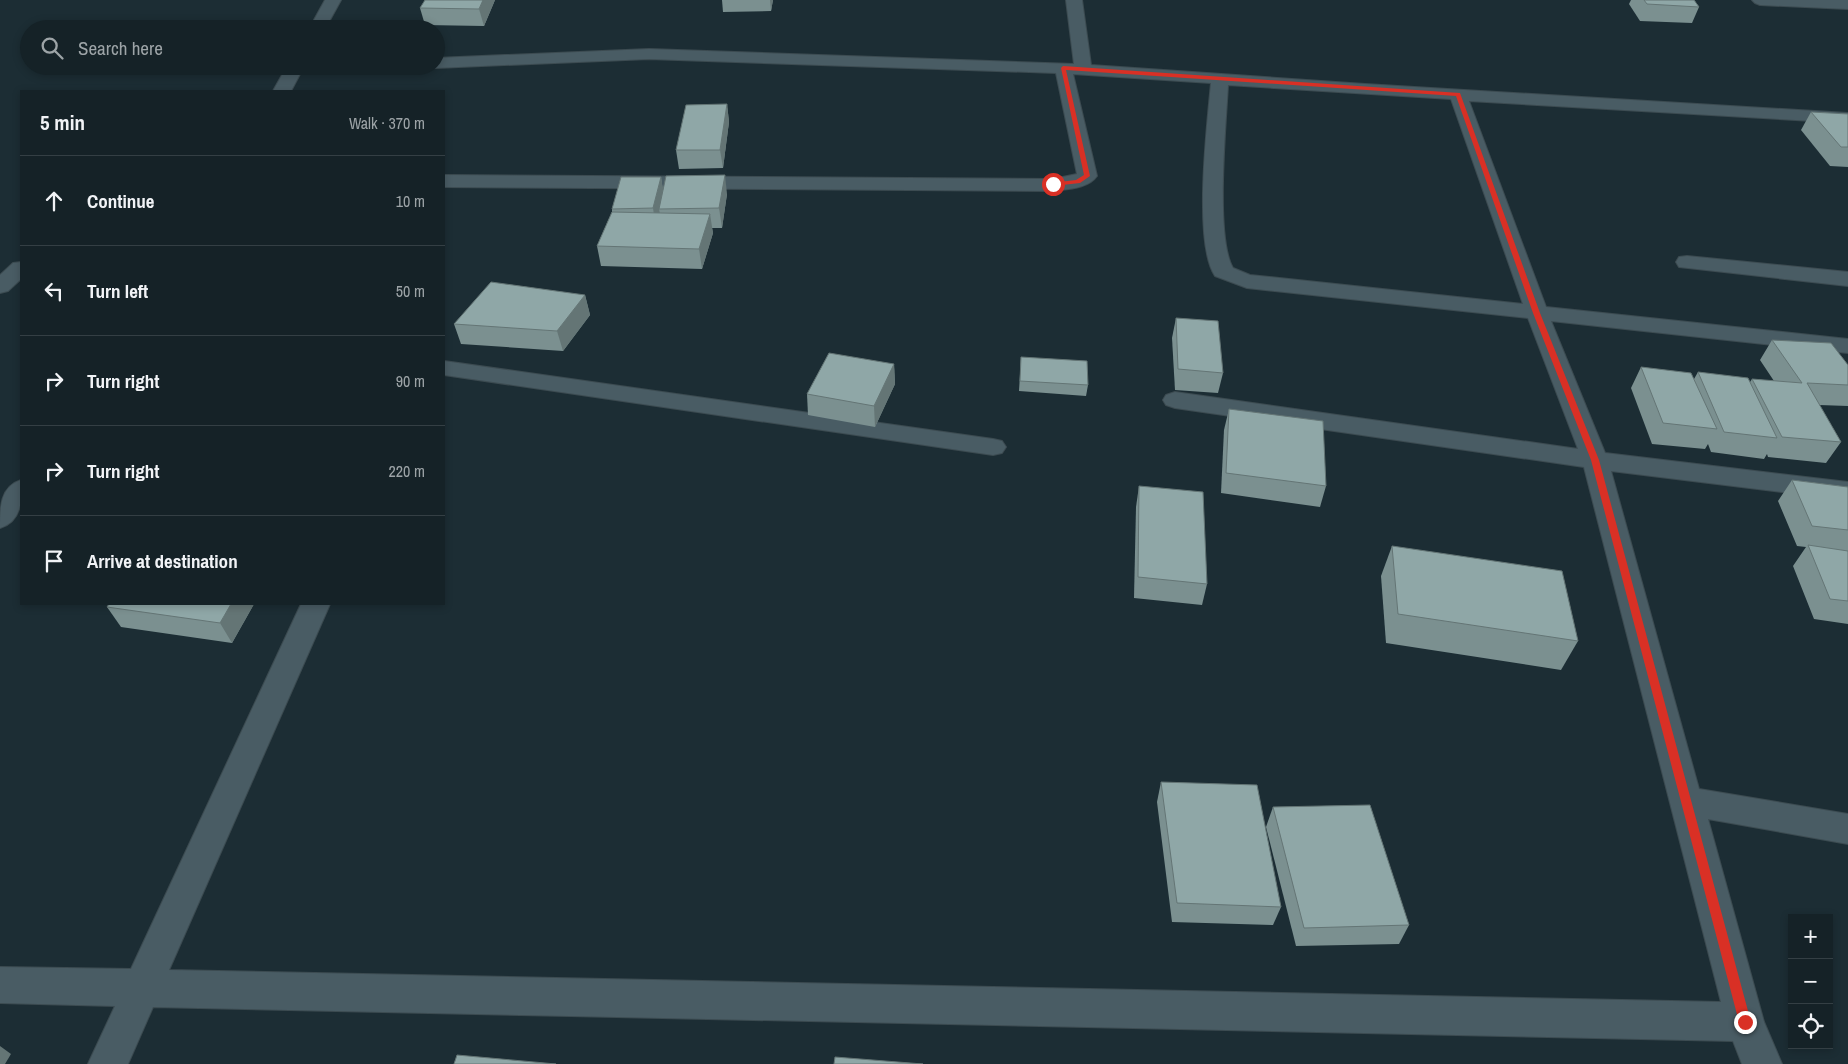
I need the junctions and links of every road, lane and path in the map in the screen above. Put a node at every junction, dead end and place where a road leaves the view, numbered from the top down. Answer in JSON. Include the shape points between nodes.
{"nodes":[{"id":1,"x":333,"y":0,"type":"edge"},
{"id":2,"x":1074,"y":0,"type":"edge"},
{"id":3,"x":1760,"y":0,"type":"edge"},
{"id":4,"x":1848,"y":4,"type":"edge"},
{"id":5,"x":322,"y":20,"type":"edge"},
{"id":6,"x":445,"y":63,"type":"edge"},
{"id":7,"x":1073,"y":69,"type":"junction"},
{"id":8,"x":291,"y":75,"type":"edge"},
{"id":9,"x":1220,"y":78,"type":"junction"},
{"id":10,"x":283,"y":90,"type":"edge"},
{"id":11,"x":1458,"y":94,"type":"junction"},
{"id":12,"x":1848,"y":118,"type":"edge"},
{"id":13,"x":445,"y":181,"type":"edge"},
{"id":14,"x":1687,"y":262,"type":"dead end"},
{"id":15,"x":20,"y":269,"type":"edge"},
{"id":16,"x":1848,"y":279,"type":"edge"},
{"id":17,"x":0,"y":286,"type":"edge"},
{"id":18,"x":1537,"y":313,"type":"junction"},
{"id":19,"x":1848,"y":346,"type":"edge"},
{"id":20,"x":445,"y":368,"type":"edge"},
{"id":21,"x":1175,"y":400,"type":"dead end"},
{"id":22,"x":993,"y":447,"type":"dead end"},
{"id":23,"x":1595,"y":460,"type":"junction"},
{"id":24,"x":20,"y":489,"type":"edge"},
{"id":25,"x":1848,"y":491,"type":"edge"},
{"id":26,"x":0,"y":518,"type":"edge"},
{"id":27,"x":315,"y":605,"type":"edge"},
{"id":28,"x":1687,"y":801,"type":"junction"},
{"id":29,"x":1848,"y":829,"type":"edge"},
{"id":30,"x":0,"y":985,"type":"edge"},
{"id":31,"x":142,"y":988,"type":"junction"},
{"id":32,"x":1745,"y":1022,"type":"junction"},
{"id":33,"x":108,"y":1064,"type":"edge"},
{"id":34,"x":1762,"y":1064,"type":"edge"}],
"edges":[{"from":1,"to":5,"type":"street"},
{"from":2,"to":7,"type":"street"},
{"from":3,"to":4,"type":"street"},
{"from":6,"to":7,"type":"street","via":[[650,54]]},
{"from":7,"to":9,"type":"street"},
{"from":7,"to":13,"type":"street","via":[[1087,176],[1078,182]]},
{"from":8,"to":10,"type":"street"},
{"from":9,"to":11,"type":"street"},
{"from":9,"to":18,"type":"street","via":[[1213,228],[1216,260],[1222,271],[1247,281]]},
{"from":11,"to":12,"type":"street"},
{"from":11,"to":18,"type":"street"},
{"from":14,"to":16,"type":"street"},
{"from":15,"to":17,"type":"street"},
{"from":18,"to":19,"type":"street"},
{"from":18,"to":23,"type":"street"},
{"from":20,"to":22,"type":"street"},
{"from":21,"to":23,"type":"street"},
{"from":23,"to":25,"type":"street"},
{"from":23,"to":28,"type":"street"},
{"from":24,"to":26,"type":"street"},
{"from":27,"to":31,"type":"street"},
{"from":28,"to":29,"type":"street"},
{"from":28,"to":32,"type":"street"},
{"from":30,"to":31,"type":"street"},
{"from":31,"to":32,"type":"street"},
{"from":31,"to":33,"type":"street"},
{"from":32,"to":34,"type":"street"}]}
